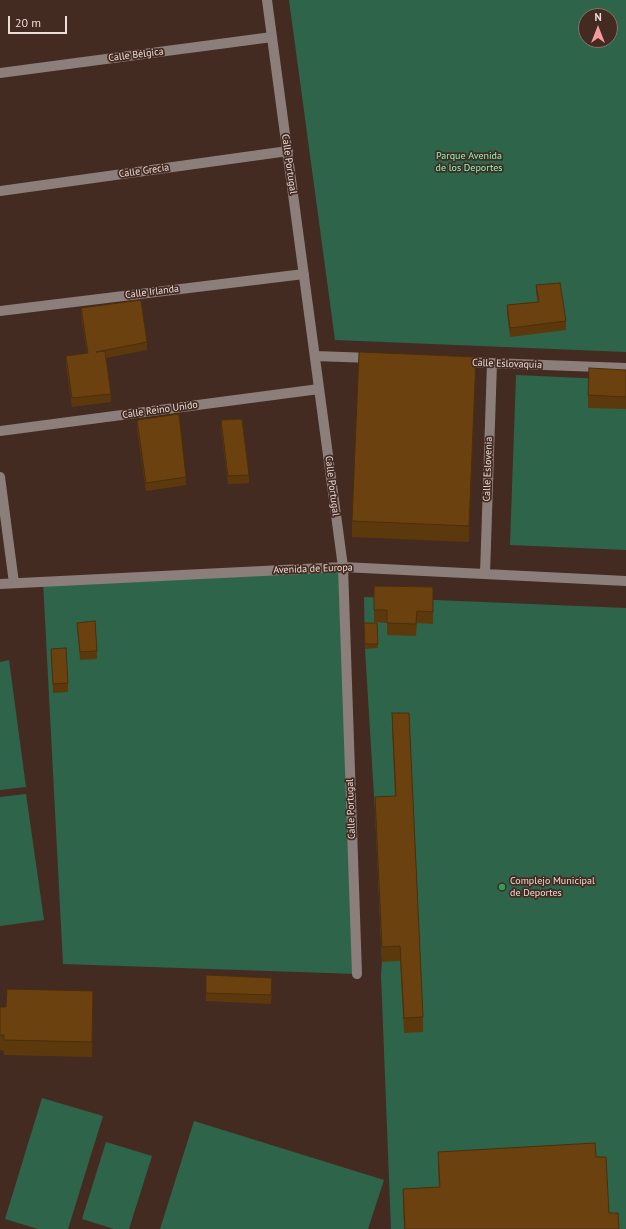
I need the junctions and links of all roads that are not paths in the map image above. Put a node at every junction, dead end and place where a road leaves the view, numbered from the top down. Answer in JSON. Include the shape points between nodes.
{"nodes":[{"id":1,"x":267,"y":0,"type":"edge"},
{"id":2,"x":272,"y":37,"type":"junction"},
{"id":3,"x":0,"y":72,"type":"edge"},
{"id":4,"x":288,"y":151,"type":"junction"},
{"id":5,"x":0,"y":191,"type":"edge"},
{"id":6,"x":304,"y":274,"type":"junction"},
{"id":7,"x":0,"y":311,"type":"edge"},
{"id":8,"x":315,"y":356,"type":"junction"},
{"id":9,"x":384,"y":358,"type":"edge"},
{"id":10,"x":454,"y":361,"type":"edge"},
{"id":11,"x":492,"y":363,"type":"junction"},
{"id":12,"x":626,"y":368,"type":"edge"},
{"id":13,"x":320,"y":388,"type":"junction"},
{"id":14,"x":0,"y":431,"type":"edge"},
{"id":15,"x":0,"y":477,"type":"edge"},
{"id":16,"x":342,"y":567,"type":"junction"},
{"id":17,"x":485,"y":574,"type":"junction"},
{"id":18,"x":626,"y":581,"type":"edge"},
{"id":19,"x":14,"y":583,"type":"junction"},
{"id":20,"x":0,"y":584,"type":"edge"},
{"id":21,"x":357,"y":974,"type":"dead end"}],
"edges":[{"from":1,"to":2,"type":"street","name":"Calle Portugal"},
{"from":2,"to":3,"type":"street","name":"Calle Bélgica"},
{"from":2,"to":4,"type":"street","name":"Calle Portugal"},
{"from":4,"to":5,"type":"street","name":"Calle Grecia"},
{"from":4,"to":6,"type":"street","name":"Calle Portugal"},
{"from":6,"to":7,"type":"street","name":"Calle Irlanda"},
{"from":6,"to":8,"type":"street","name":"Calle Portugal"},
{"from":8,"to":9,"type":"street"},
{"from":8,"to":13,"type":"street","name":"Calle Portugal"},
{"from":10,"to":11,"type":"street","name":"Calle Eslovaquia"},
{"from":11,"to":12,"type":"street","name":"Calle Eslovaquia"},
{"from":11,"to":17,"type":"street","name":"Calle Eslovenia"},
{"from":13,"to":14,"type":"street","name":"Calle Reino Unido"},
{"from":13,"to":16,"type":"street","name":"Calle Portugal"},
{"from":15,"to":19,"type":"street"},
{"from":16,"to":17,"type":"street","name":"Avenida de Europa"},
{"from":16,"to":19,"type":"street","name":"Avenida de Europa"},
{"from":16,"to":21,"type":"street","name":"Calle Portugal"},
{"from":17,"to":18,"type":"street","name":"Avenida de Europa"},
{"from":19,"to":20,"type":"street","name":"Avenida de Europa"}]}
